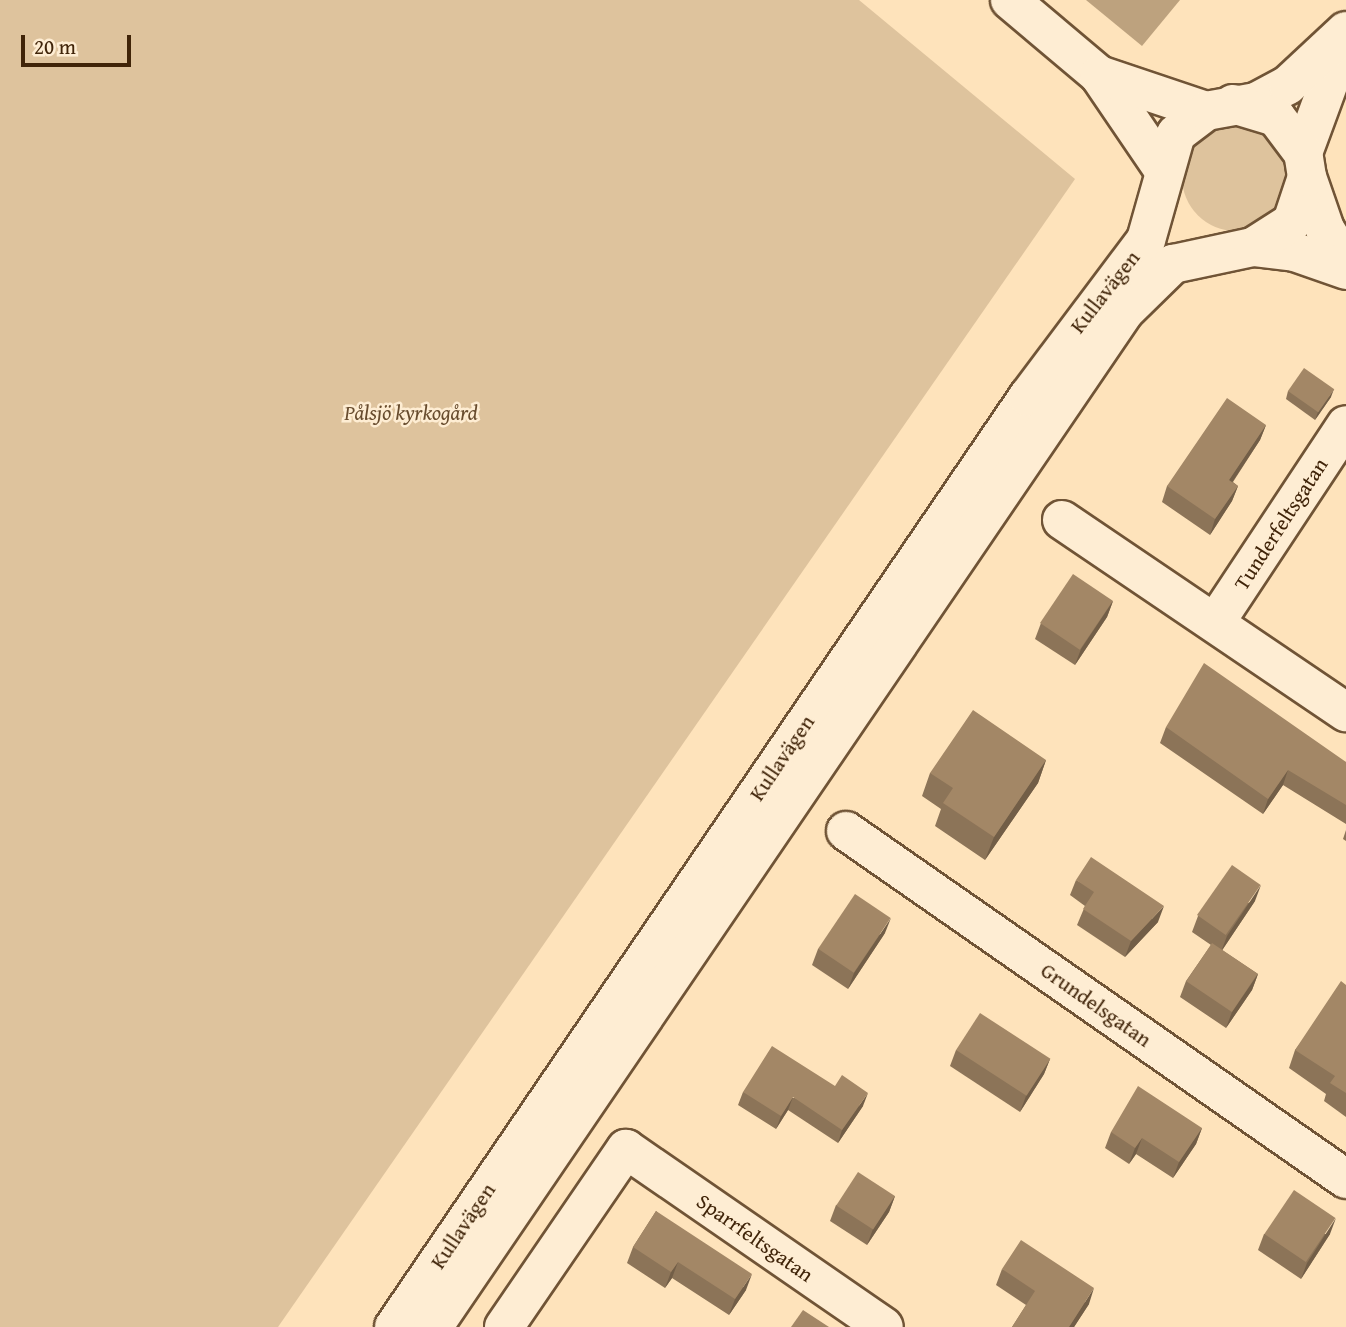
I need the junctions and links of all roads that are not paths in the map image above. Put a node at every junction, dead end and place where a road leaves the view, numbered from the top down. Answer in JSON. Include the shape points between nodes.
{"nodes":[{"id":1,"x":1010,"y":0,"type":"edge"},
{"id":2,"x":1346,"y":31,"type":"edge"},
{"id":3,"x":1346,"y":39,"type":"edge"},
{"id":4,"x":1099,"y":75,"type":"junction"},
{"id":5,"x":1219,"y":108,"type":"junction"},
{"id":6,"x":1305,"y":165,"type":"junction"},
{"id":7,"x":1163,"y":178,"type":"junction"},
{"id":8,"x":1240,"y":248,"type":"junction"},
{"id":9,"x":1346,"y":262,"type":"edge"},
{"id":10,"x":1346,"y":270,"type":"edge"},
{"id":11,"x":1346,"y":425,"type":"edge"},
{"id":12,"x":1062,"y":520,"type":"dead end"},
{"id":13,"x":1215,"y":623,"type":"junction"},
{"id":14,"x":1346,"y":712,"type":"edge"},
{"id":15,"x":846,"y":831,"type":"dead end"},
{"id":16,"x":1346,"y":1179,"type":"edge"},
{"id":17,"x":394,"y":1327,"type":"edge"},
{"id":18,"x":433,"y":1327,"type":"edge"},
{"id":19,"x":504,"y":1327,"type":"edge"},
{"id":20,"x":884,"y":1327,"type":"edge"}],
"edges":[{"from":1,"to":4,"type":"street"},
{"from":2,"to":5,"type":"street","name":"Kullavägen","via":[[1288,85],[1256,102]]},
{"from":3,"to":6,"type":"street","name":"Kullavägen"},
{"from":4,"to":5,"type":"street"},
{"from":4,"to":7,"type":"street"},
{"from":5,"to":6,"type":"street","via":[[1276,117]]},
{"from":5,"to":7,"type":"street","name":"Kullavägen","via":[[1176,134]]},
{"from":6,"to":8,"type":"street","name":"Kullavägen","via":[[1292,222]]},
{"from":6,"to":9,"type":"street","via":[[1325,229]]},
{"from":7,"to":8,"type":"street","via":[[1184,229]]},
{"from":7,"to":17,"type":"street","name":"Kullavägen","via":[[1146,240],[1028,397]]},
{"from":8,"to":10,"type":"street","via":[[1295,252]]},
{"from":8,"to":18,"type":"street","name":"Kullavägen","via":[[1173,264],[1124,312]]},
{"from":11,"to":13,"type":"street","name":"Tunderfeltsgatan"},
{"from":12,"to":13,"type":"street"},
{"from":13,"to":14,"type":"street"},
{"from":15,"to":16,"type":"street","name":"Grundelsgatan"},
{"from":19,"to":20,"type":"street","name":"Sparrfeltsgatan","via":[[625,1149]]}]}
